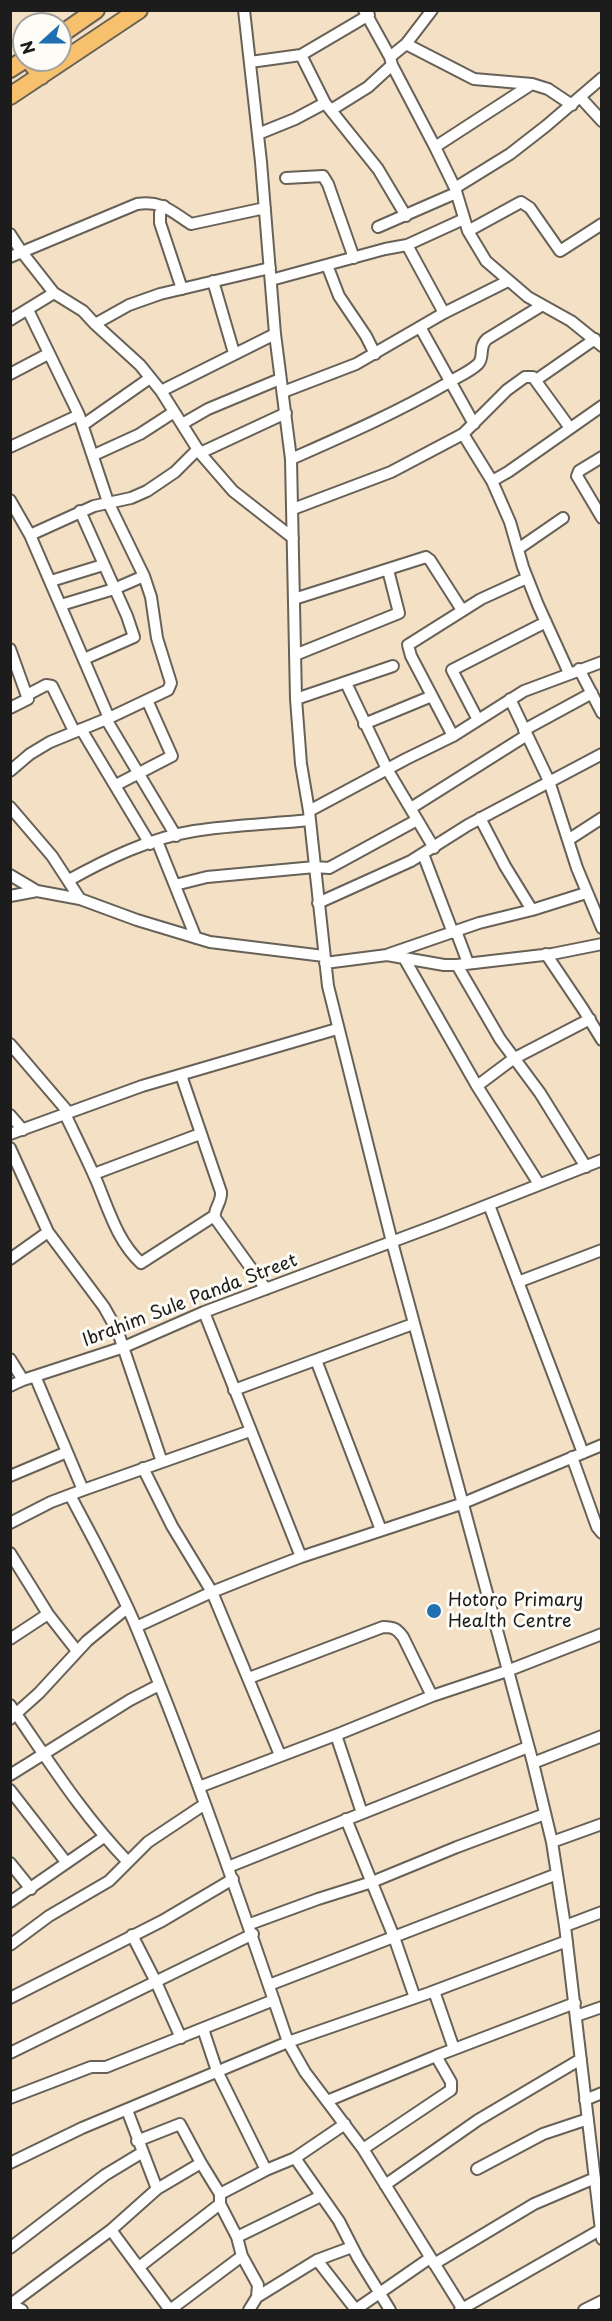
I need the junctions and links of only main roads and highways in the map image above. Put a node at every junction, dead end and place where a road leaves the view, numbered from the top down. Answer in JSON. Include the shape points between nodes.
{"nodes":[{"id":1,"x":96,"y":10,"type":"edge"},
{"id":2,"x":139,"y":10,"type":"edge"},
{"id":3,"x":72,"y":27,"type":"edge"},
{"id":4,"x":38,"y":72,"type":"edge"},
{"id":5,"x":41,"y":76,"type":"junction"},
{"id":6,"x":10,"y":96,"type":"edge"}],
"edges":[{"from":1,"to":3,"type":"main road"},
{"from":2,"to":5,"type":"main road"},
{"from":4,"to":5,"type":"main road"},
{"from":5,"to":6,"type":"main road"}]}
